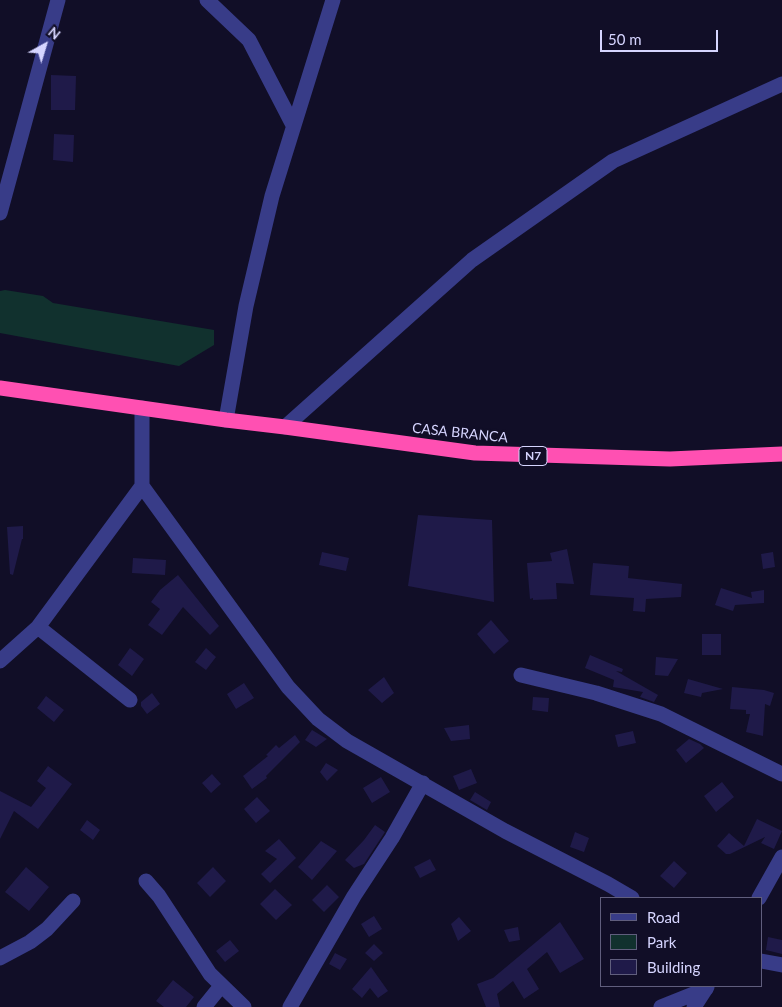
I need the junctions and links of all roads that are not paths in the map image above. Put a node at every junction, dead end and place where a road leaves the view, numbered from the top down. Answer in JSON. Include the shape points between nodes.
{"nodes":[{"id":1,"x":58,"y":0,"type":"edge"},
{"id":2,"x":207,"y":0,"type":"edge"},
{"id":3,"x":332,"y":0,"type":"edge"},
{"id":4,"x":782,"y":84,"type":"edge"},
{"id":5,"x":293,"y":125,"type":"junction"},
{"id":6,"x":0,"y":213,"type":"edge"},
{"id":7,"x":0,"y":388,"type":"edge"},
{"id":8,"x":142,"y":408,"type":"junction"},
{"id":9,"x":226,"y":420,"type":"junction"},
{"id":10,"x":285,"y":427,"type":"junction"},
{"id":11,"x":782,"y":454,"type":"edge"},
{"id":12,"x":142,"y":486,"type":"junction"},
{"id":13,"x":38,"y":626,"type":"junction"},
{"id":14,"x":0,"y":661,"type":"edge"},
{"id":15,"x":521,"y":675,"type":"dead end"},
{"id":16,"x":130,"y":700,"type":"dead end"},
{"id":17,"x":782,"y":774,"type":"edge"},
{"id":18,"x":423,"y":783,"type":"junction"},
{"id":19,"x":782,"y":858,"type":"edge"},
{"id":20,"x":146,"y":881,"type":"dead end"},
{"id":21,"x":630,"y":897,"type":"edge"},
{"id":22,"x":760,"y":897,"type":"edge"},
{"id":23,"x":73,"y":900,"type":"dead end"},
{"id":24,"x":0,"y":958,"type":"edge"},
{"id":25,"x":762,"y":961,"type":"edge"},
{"id":26,"x":782,"y":965,"type":"edge"},
{"id":27,"x":221,"y":986,"type":"junction"},
{"id":28,"x":707,"y":988,"type":"edge"},
{"id":29,"x":204,"y":1007,"type":"edge"},
{"id":30,"x":244,"y":1007,"type":"edge"},
{"id":31,"x":290,"y":1007,"type":"edge"},
{"id":32,"x":661,"y":1007,"type":"edge"},
{"id":33,"x":694,"y":1007,"type":"edge"}],
"edges":[{"from":1,"to":6,"type":"street"},
{"from":2,"to":5,"type":"street","via":[[249,40]]},
{"from":3,"to":5,"type":"street"},
{"from":4,"to":10,"type":"street","via":[[612,161],[472,260]]},
{"from":5,"to":9,"type":"street","via":[[246,306]]},
{"from":7,"to":8,"type":"highway","number":"N7"},
{"from":8,"to":9,"type":"highway","number":"N7"},
{"from":8,"to":12,"type":"street"},
{"from":9,"to":10,"type":"highway","number":"N7"},
{"from":10,"to":11,"type":"highway","name":"CASA BRANCA","number":"N7","via":[[475,453],[670,460]]},
{"from":12,"to":13,"type":"street"},
{"from":12,"to":18,"type":"street","via":[[288,687],[318,719],[347,741]]},
{"from":13,"to":14,"type":"street"},
{"from":13,"to":16,"type":"street"},
{"from":15,"to":17,"type":"street","via":[[596,693],[661,714]]},
{"from":18,"to":21,"type":"street","via":[[505,831]]},
{"from":18,"to":31,"type":"street"},
{"from":19,"to":22,"type":"street"},
{"from":20,"to":27,"type":"street"},
{"from":23,"to":24,"type":"street","via":[[47,929]]},
{"from":25,"to":26,"type":"street"},
{"from":27,"to":29,"type":"street"},
{"from":27,"to":30,"type":"street"},
{"from":28,"to":32,"type":"street"},
{"from":28,"to":33,"type":"street"}]}
